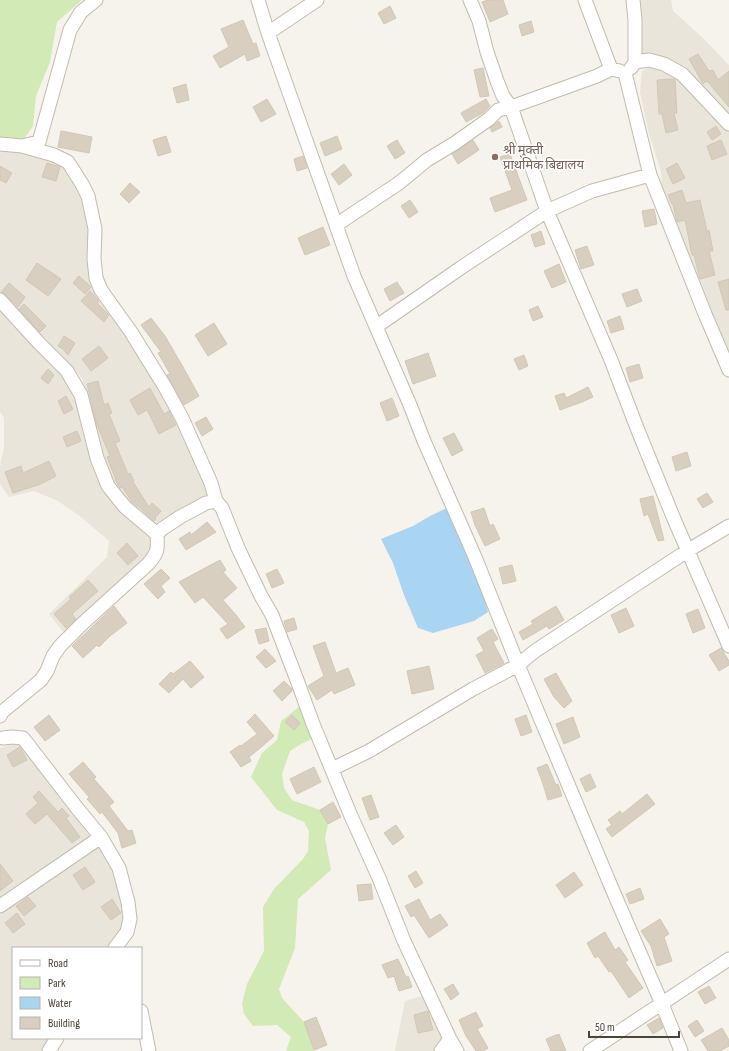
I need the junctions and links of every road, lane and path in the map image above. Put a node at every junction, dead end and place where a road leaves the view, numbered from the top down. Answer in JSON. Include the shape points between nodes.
{"nodes":[{"id":1,"x":96,"y":0,"type":"edge"},
{"id":2,"x":258,"y":0,"type":"edge"},
{"id":3,"x":317,"y":0,"type":"edge"},
{"id":4,"x":470,"y":0,"type":"edge"},
{"id":5,"x":585,"y":0,"type":"edge"},
{"id":6,"x":633,"y":0,"type":"edge"},
{"id":7,"x":268,"y":33,"type":"junction"},
{"id":8,"x":635,"y":62,"type":"junction"},
{"id":9,"x":611,"y":69,"type":"junction"},
{"id":10,"x":625,"y":73,"type":"junction"},
{"id":11,"x":511,"y":107,"type":"junction"},
{"id":12,"x":729,"y":124,"type":"edge"},
{"id":13,"x":0,"y":144,"type":"edge"},
{"id":14,"x":22,"y":146,"type":"junction"},
{"id":15,"x":650,"y":174,"type":"junction"},
{"id":16,"x":547,"y":211,"type":"junction"},
{"id":17,"x":336,"y":226,"type":"junction"},
{"id":18,"x":0,"y":300,"type":"edge"},
{"id":19,"x":377,"y":326,"type":"junction"},
{"id":20,"x":729,"y":370,"type":"edge"},
{"id":21,"x":216,"y":501,"type":"junction"},
{"id":22,"x":729,"y":526,"type":"edge"},
{"id":23,"x":157,"y":534,"type":"junction"},
{"id":24,"x":687,"y":551,"type":"junction"},
{"id":25,"x":729,"y":646,"type":"edge"},
{"id":26,"x":518,"y":665,"type":"junction"},
{"id":27,"x":0,"y":716,"type":"edge"},
{"id":28,"x":1,"y":736,"type":"edge"},
{"id":29,"x":332,"y":769,"type":"junction"},
{"id":30,"x":101,"y":837,"type":"junction"},
{"id":31,"x":0,"y":906,"type":"edge"},
{"id":32,"x":116,"y":947,"type":"edge"},
{"id":33,"x":729,"y":959,"type":"edge"},
{"id":34,"x":662,"y":1004,"type":"junction"},
{"id":35,"x":142,"y":1016,"type":"edge"},
{"id":36,"x":450,"y":1038,"type":"junction"},
{"id":37,"x":56,"y":1039,"type":"edge"},
{"id":38,"x":49,"y":1051,"type":"edge"},
{"id":39,"x":149,"y":1051,"type":"edge"},
{"id":40,"x":440,"y":1051,"type":"edge"},
{"id":41,"x":457,"y":1051,"type":"edge"},
{"id":42,"x":590,"y":1051,"type":"edge"},
{"id":43,"x":681,"y":1051,"type":"edge"}],
"edges":[{"from":1,"to":14,"type":"street","via":[[81,12],[70,30],[39,142]]},
{"from":2,"to":7,"type":"street"},
{"from":3,"to":7,"type":"street"},
{"from":4,"to":11,"type":"street","via":[[497,81]]},
{"from":5,"to":9,"type":"street"},
{"from":6,"to":8,"type":"street"},
{"from":7,"to":17,"type":"street"},
{"from":8,"to":10,"type":"street"},
{"from":8,"to":12,"type":"street","via":[[649,60],[664,64],[682,74]]},
{"from":9,"to":10,"type":"street"},
{"from":9,"to":11,"type":"street"},
{"from":10,"to":15,"type":"street"},
{"from":11,"to":16,"type":"street"},
{"from":11,"to":17,"type":"street","via":[[498,110],[489,119]]},
{"from":13,"to":14,"type":"street"},
{"from":14,"to":21,"type":"street","via":[[54,155],[68,162],[82,184],[88,196],[95,229],[96,278],[101,290],[165,386],[212,483]]},
{"from":15,"to":16,"type":"street","via":[[592,191]]},
{"from":15,"to":20,"type":"street"},
{"from":16,"to":19,"type":"street"},
{"from":16,"to":24,"type":"street","via":[[611,360]]},
{"from":17,"to":19,"type":"street","via":[[354,276]]},
{"from":18,"to":23,"type":"street","via":[[67,371],[81,395],[97,458],[108,486],[125,507]]},
{"from":19,"to":26,"type":"street"},
{"from":21,"to":23,"type":"street","via":[[206,502]]},
{"from":21,"to":29,"type":"street","via":[[222,508],[238,548],[272,615]]},
{"from":22,"to":24,"type":"street"},
{"from":23,"to":27,"type":"street","via":[[155,556],[60,646],[41,680]]},
{"from":24,"to":25,"type":"street"},
{"from":24,"to":26,"type":"street","via":[[535,651]]},
{"from":26,"to":29,"type":"street","via":[[369,751]]},
{"from":26,"to":34,"type":"street","via":[[612,892]]},
{"from":28,"to":30,"type":"street","via":[[23,738]]},
{"from":29,"to":36,"type":"street","via":[[404,941]]},
{"from":30,"to":31,"type":"street"},
{"from":30,"to":32,"type":"street","via":[[119,868],[128,902],[130,919],[127,932]]},
{"from":33,"to":34,"type":"street"},
{"from":34,"to":42,"type":"street"},
{"from":34,"to":43,"type":"street"},
{"from":35,"to":39,"type":"street"},
{"from":36,"to":40,"type":"street"},
{"from":36,"to":41,"type":"street"},
{"from":37,"to":38,"type":"street"}]}
